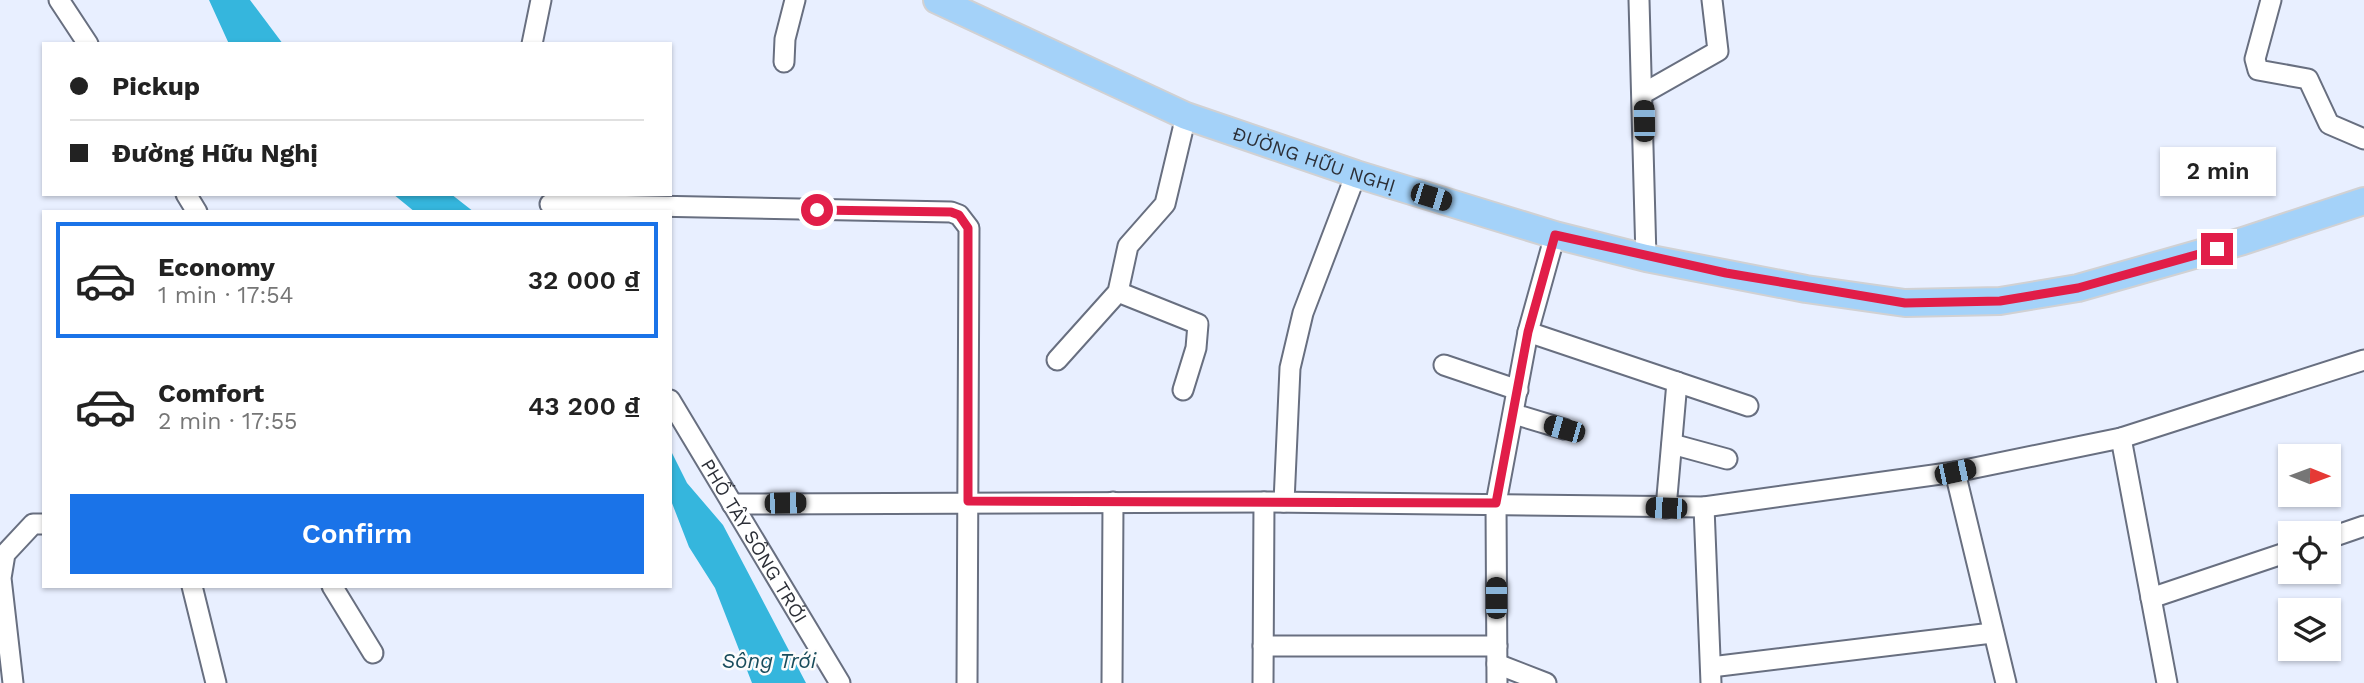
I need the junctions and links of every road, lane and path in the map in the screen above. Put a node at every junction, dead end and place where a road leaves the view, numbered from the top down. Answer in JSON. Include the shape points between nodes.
{"nodes":[{"id":1,"x":59,"y":0,"type":"edge"},
{"id":2,"x":541,"y":0,"type":"edge"},
{"id":3,"x":795,"y":0,"type":"edge"},
{"id":4,"x":937,"y":0,"type":"edge"},
{"id":5,"x":1639,"y":0,"type":"edge"},
{"id":6,"x":1712,"y":0,"type":"edge"},
{"id":7,"x":2271,"y":0,"type":"edge"},
{"id":8,"x":87,"y":42,"type":"edge"},
{"id":9,"x":532,"y":42,"type":"edge"},
{"id":10,"x":784,"y":62,"type":"dead end"},
{"id":11,"x":1644,"y":93,"type":"junction"},
{"id":12,"x":1186,"y":117,"type":"junction"},
{"id":13,"x":2364,"y":139,"type":"edge"},
{"id":14,"x":1356,"y":174,"type":"junction"},
{"id":15,"x":2364,"y":201,"type":"edge"},
{"id":16,"x":551,"y":203,"type":"edge"},
{"id":17,"x":1555,"y":235,"type":"junction"},
{"id":18,"x":1646,"y":258,"type":"junction"},
{"id":19,"x":1118,"y":292,"type":"junction"},
{"id":20,"x":1528,"y":332,"type":"junction"},
{"id":21,"x":1057,"y":360,"type":"dead end"},
{"id":22,"x":2364,"y":360,"type":"edge"},
{"id":23,"x":1444,"y":365,"type":"dead end"},
{"id":24,"x":1677,"y":382,"type":"junction"},
{"id":25,"x":1183,"y":390,"type":"dead end"},
{"id":26,"x":1518,"y":390,"type":"junction"},
{"id":27,"x":672,"y":403,"type":"edge"},
{"id":28,"x":1748,"y":406,"type":"dead end"},
{"id":29,"x":1514,"y":414,"type":"junction"},
{"id":30,"x":1564,"y":429,"type":"dead end"},
{"id":31,"x":2121,"y":438,"type":"junction"},
{"id":32,"x":1672,"y":444,"type":"junction"},
{"id":33,"x":1727,"y":459,"type":"dead end"},
{"id":34,"x":1955,"y":472,"type":"junction"},
{"id":35,"x":968,"y":501,"type":"junction"},
{"id":36,"x":1113,"y":502,"type":"junction"},
{"id":37,"x":1264,"y":502,"type":"junction"},
{"id":38,"x":1284,"y":502,"type":"junction"},
{"id":39,"x":1496,"y":503,"type":"junction"},
{"id":40,"x":732,"y":504,"type":"junction"},
{"id":41,"x":1703,"y":507,"type":"junction"},
{"id":42,"x":1666,"y":508,"type":"junction"},
{"id":43,"x":42,"y":524,"type":"edge"},
{"id":44,"x":2364,"y":526,"type":"edge"},
{"id":45,"x":2341,"y":534,"type":"edge"},
{"id":46,"x":2278,"y":555,"type":"edge"},
{"id":47,"x":192,"y":588,"type":"edge"},
{"id":48,"x":333,"y":588,"type":"edge"},
{"id":49,"x":2151,"y":598,"type":"junction"},
{"id":50,"x":1992,"y":633,"type":"junction"},
{"id":51,"x":1263,"y":646,"type":"junction"},
{"id":52,"x":373,"y":653,"type":"dead end"},
{"id":53,"x":1497,"y":664,"type":"edge"},
{"id":54,"x":1711,"y":675,"type":"edge"},
{"id":55,"x":13,"y":683,"type":"edge"},
{"id":56,"x":216,"y":683,"type":"edge"},
{"id":57,"x":840,"y":683,"type":"edge"},
{"id":58,"x":967,"y":683,"type":"edge"},
{"id":59,"x":1112,"y":683,"type":"edge"},
{"id":60,"x":1263,"y":683,"type":"edge"},
{"id":61,"x":1546,"y":683,"type":"edge"},
{"id":62,"x":2006,"y":683,"type":"edge"},
{"id":63,"x":2167,"y":683,"type":"edge"}],
"edges":[{"from":1,"to":8,"type":"street"},
{"from":2,"to":9,"type":"street"},
{"from":3,"to":10,"type":"street"},
{"from":4,"to":12,"type":"highway","name":"ĐƯỜNG HỮU NGHỊ"},
{"from":5,"to":11,"type":"street"},
{"from":6,"to":11,"type":"street","via":[[1718,51]]},
{"from":7,"to":13,"type":"street","via":[[2255,59],[2258,71],[2308,79],[2329,124]]},
{"from":11,"to":18,"type":"street"},
{"from":12,"to":14,"type":"highway","name":"ĐƯỜNG HỮU NGHỊ"},
{"from":12,"to":19,"type":"street","via":[[1170,193],[1128,246]]},
{"from":14,"to":17,"type":"highway","name":"ĐƯỜNG HỮU NGHỊ"},
{"from":14,"to":38,"type":"street","via":[[1303,313],[1290,368]]},
{"from":15,"to":18,"type":"highway","name":"ĐƯỜNG HỮU NGHỊ","via":[[2140,271],[2078,288],[2000,301],[1905,303]]},
{"from":16,"to":35,"type":"street","via":[[959,215],[968,228]]},
{"from":17,"to":18,"type":"highway","name":"ĐƯỜNG HỮU NGHỊ"},
{"from":17,"to":20,"type":"street"},
{"from":19,"to":21,"type":"street"},
{"from":19,"to":25,"type":"street","via":[[1198,324]]},
{"from":20,"to":24,"type":"street"},
{"from":20,"to":26,"type":"street"},
{"from":22,"to":31,"type":"street"},
{"from":23,"to":26,"type":"street"},
{"from":24,"to":28,"type":"street"},
{"from":24,"to":32,"type":"street"},
{"from":26,"to":29,"type":"street"},
{"from":27,"to":40,"type":"street","name":"PHỐ TÂY SÔNG TRỚI"},
{"from":29,"to":30,"type":"street"},
{"from":29,"to":39,"type":"street"},
{"from":31,"to":34,"type":"street"},
{"from":31,"to":49,"type":"street"},
{"from":32,"to":33,"type":"street"},
{"from":32,"to":42,"type":"street"},
{"from":34,"to":41,"type":"street"},
{"from":34,"to":50,"type":"street"},
{"from":35,"to":36,"type":"street"},
{"from":35,"to":40,"type":"street"},
{"from":35,"to":58,"type":"street"},
{"from":36,"to":37,"type":"street"},
{"from":36,"to":59,"type":"street"},
{"from":37,"to":38,"type":"street"},
{"from":37,"to":51,"type":"street"},
{"from":38,"to":39,"type":"street"},
{"from":39,"to":42,"type":"street"},
{"from":39,"to":53,"type":"street"},
{"from":40,"to":57,"type":"street","name":"PHỐ TÂY SÔNG TRỚI"},
{"from":41,"to":42,"type":"street"},
{"from":41,"to":54,"type":"street"},
{"from":43,"to":55,"type":"street","via":[[33,524],[5,554],[2,578]]},
{"from":44,"to":45,"type":"street"},
{"from":46,"to":49,"type":"street"},
{"from":47,"to":56,"type":"street"},
{"from":48,"to":52,"type":"street"},
{"from":49,"to":63,"type":"street"},
{"from":50,"to":54,"type":"street"},
{"from":50,"to":62,"type":"street"},
{"from":51,"to":53,"type":"street"},
{"from":51,"to":60,"type":"street"},
{"from":53,"to":61,"type":"street"}]}
